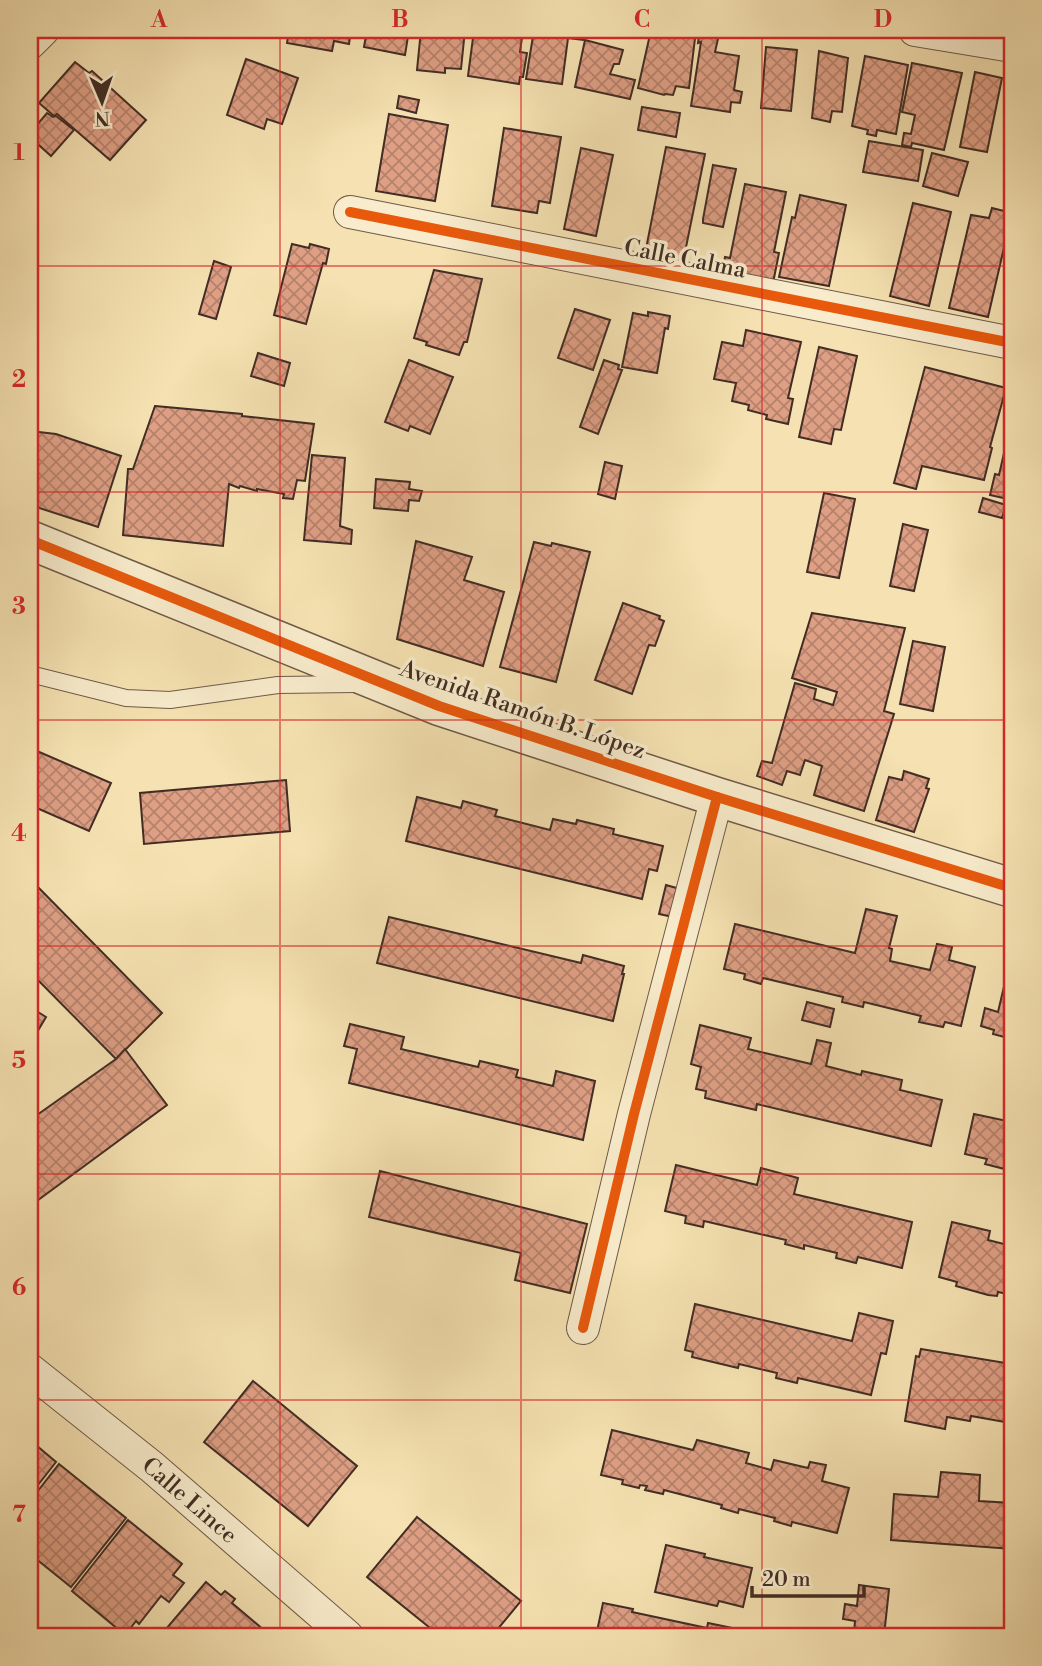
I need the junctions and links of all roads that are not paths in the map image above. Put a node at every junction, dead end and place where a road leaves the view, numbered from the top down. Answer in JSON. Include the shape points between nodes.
{"nodes":[{"id":1,"x":43,"y":30,"type":"edge"},
{"id":2,"x":915,"y":30,"type":"edge"},
{"id":3,"x":30,"y":43,"type":"edge"},
{"id":4,"x":1012,"y":46,"type":"edge"},
{"id":5,"x":351,"y":212,"type":"dead end"},
{"id":6,"x":1012,"y":343,"type":"edge"},
{"id":7,"x":30,"y":540,"type":"edge"},
{"id":8,"x":30,"y":674,"type":"edge"},
{"id":9,"x":384,"y":683,"type":"junction"},
{"id":10,"x":717,"y":797,"type":"junction"},
{"id":11,"x":1012,"y":888,"type":"edge"},
{"id":12,"x":583,"y":1328,"type":"dead end"},
{"id":13,"x":30,"y":1370,"type":"edge"},
{"id":14,"x":347,"y":1636,"type":"edge"}],
"edges":[{"from":1,"to":3,"type":"street"},
{"from":2,"to":4,"type":"street"},
{"from":5,"to":6,"type":"street","name":"Calle Calma"},
{"from":7,"to":9,"type":"street","name":"Avenida Ramón B. López"},
{"from":8,"to":9,"type":"lane","via":[[126,698],[170,700],[278,685]]},
{"from":9,"to":10,"type":"street","name":"Avenida Ramón B. López","via":[[439,706]]},
{"from":10,"to":11,"type":"street","name":"Avenida Ramón B. López"},
{"from":10,"to":12,"type":"street"},
{"from":13,"to":14,"type":"street","name":"Calle Lince","via":[[152,1467]]}]}
